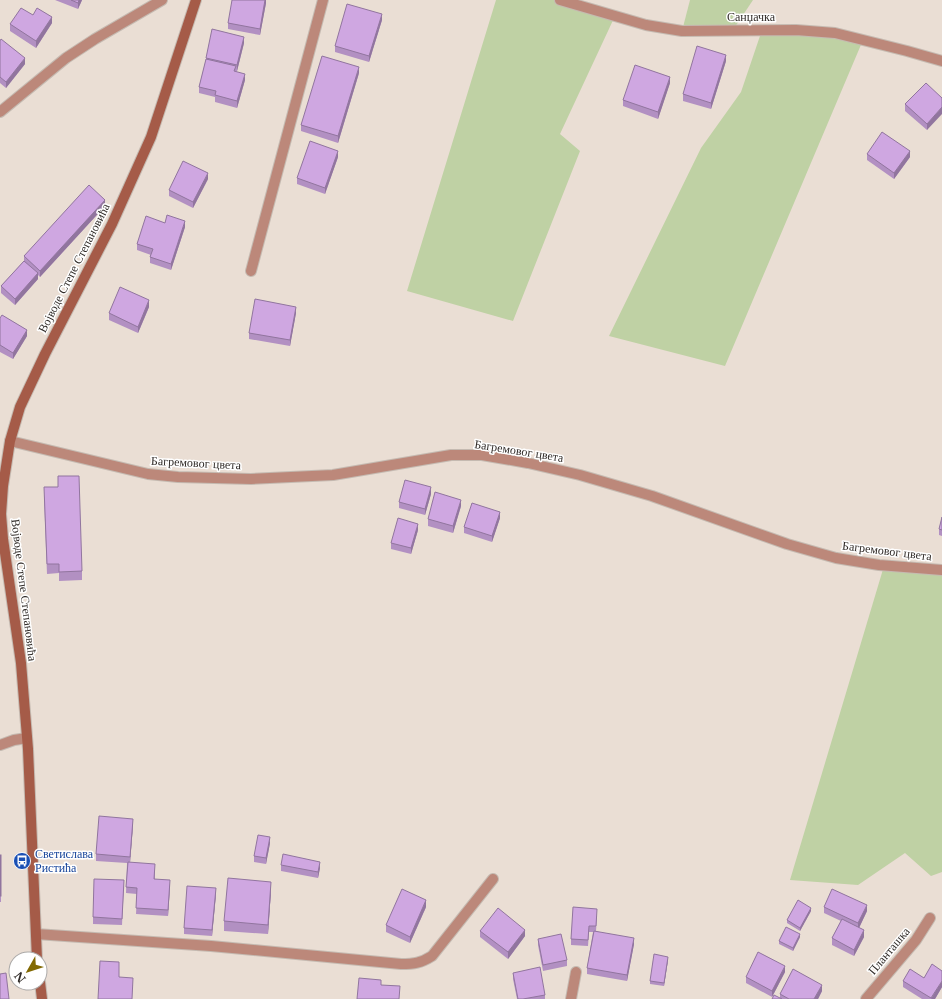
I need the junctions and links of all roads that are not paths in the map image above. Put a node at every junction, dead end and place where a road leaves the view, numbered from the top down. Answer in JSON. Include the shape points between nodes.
{"nodes":[{"id":1,"x":162,"y":0,"type":"edge"},
{"id":2,"x":196,"y":0,"type":"edge"},
{"id":3,"x":323,"y":0,"type":"edge"},
{"id":4,"x":560,"y":0,"type":"edge"},
{"id":5,"x":942,"y":61,"type":"edge"},
{"id":6,"x":0,"y":112,"type":"edge"},
{"id":7,"x":251,"y":271,"type":"dead end"},
{"id":8,"x":10,"y":441,"type":"junction"},
{"id":9,"x":942,"y":570,"type":"edge"},
{"id":10,"x":27,"y":738,"type":"junction"},
{"id":11,"x":0,"y":745,"type":"edge"},
{"id":12,"x":493,"y":878,"type":"dead end"},
{"id":13,"x":930,"y":918,"type":"dead end"},
{"id":14,"x":36,"y":934,"type":"junction"},
{"id":15,"x":37,"y":951,"type":"edge"},
{"id":16,"x":576,"y":972,"type":"dead end"},
{"id":17,"x":571,"y":999,"type":"edge"},
{"id":18,"x":866,"y":999,"type":"edge"}],
"edges":[{"from":1,"to":6,"type":"street","via":[[66,58]]},
{"from":2,"to":8,"type":"street","name":"Војводе Степе Степановића","via":[[151,137],[112,224],[20,407]]},
{"from":3,"to":7,"type":"street"},
{"from":4,"to":5,"type":"street","name":"Санџачка","via":[[646,25],[682,31],[796,30],[835,33]]},
{"from":8,"to":9,"type":"street","name":"Багремовог цвета","via":[[148,474],[178,477],[251,479],[333,475],[452,455],[482,455],[580,475],[652,496],[787,544],[836,558],[879,565]]},
{"from":8,"to":10,"type":"street","name":"Војводе Степе Степановића","via":[[1,514],[21,663]]},
{"from":10,"to":11,"type":"street"},
{"from":10,"to":14,"type":"street","name":"Војводе Степе Степановића"},
{"from":12,"to":14,"type":"street","via":[[432,956],[415,964]]},
{"from":13,"to":18,"type":"street","name":"Планташка","via":[[916,940]]},
{"from":14,"to":15,"type":"street","name":"Војводе Степе Степановића"},
{"from":16,"to":17,"type":"street"}]}
